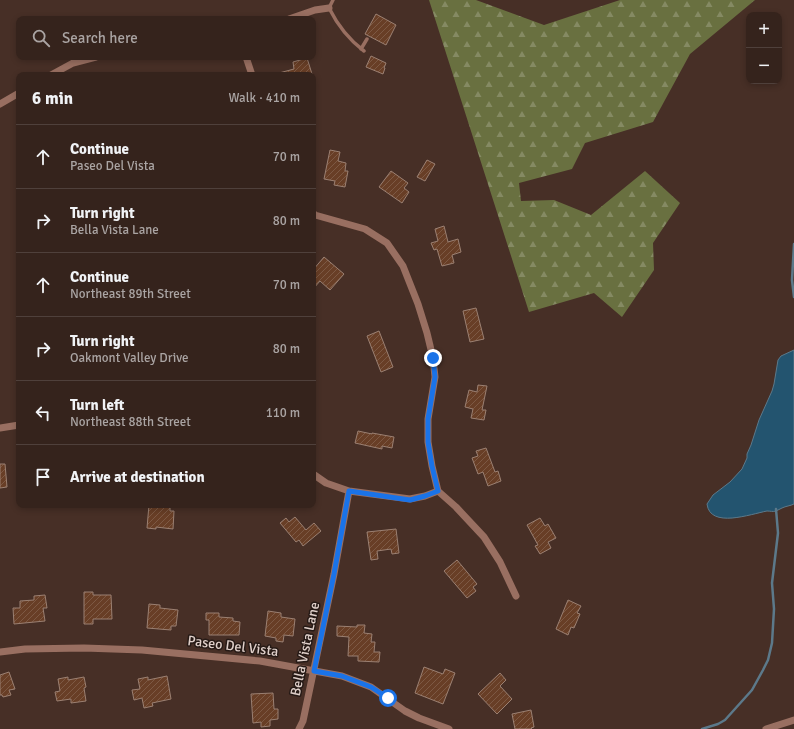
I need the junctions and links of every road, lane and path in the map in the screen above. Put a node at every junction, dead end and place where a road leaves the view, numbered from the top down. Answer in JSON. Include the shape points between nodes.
{"nodes":[{"id":1,"x":333,"y":0,"type":"edge"},
{"id":2,"x":328,"y":8,"type":"junction"},
{"id":3,"x":298,"y":16,"type":"edge"},
{"id":4,"x":367,"y":39,"type":"dead end"},
{"id":5,"x":84,"y":60,"type":"edge"},
{"id":6,"x":247,"y":60,"type":"edge"},
{"id":7,"x":56,"y":72,"type":"edge"},
{"id":8,"x":251,"y":72,"type":"edge"},
{"id":9,"x":16,"y":95,"type":"edge"},
{"id":10,"x":0,"y":104,"type":"edge"},
{"id":11,"x":316,"y":216,"type":"edge"},
{"id":12,"x":16,"y":425,"type":"edge"},
{"id":13,"x":0,"y":428,"type":"edge"},
{"id":14,"x":316,"y":476,"type":"edge"},
{"id":15,"x":349,"y":491,"type":"junction"},
{"id":16,"x":438,"y":491,"type":"junction"},
{"id":17,"x":516,"y":596,"type":"dead end"},
{"id":18,"x":0,"y":652,"type":"edge"},
{"id":19,"x":314,"y":671,"type":"junction"},
{"id":20,"x":794,"y":720,"type":"edge"},
{"id":21,"x":299,"y":729,"type":"edge"},
{"id":22,"x":449,"y":729,"type":"edge"},
{"id":23,"x":766,"y":729,"type":"edge"}],
"edges":[{"from":1,"to":2,"type":"lane"},
{"from":2,"to":3,"type":"street"},
{"from":2,"to":4,"type":"lane","via":[[353,43],[362,50]]},
{"from":5,"to":7,"type":"street"},
{"from":6,"to":8,"type":"street"},
{"from":9,"to":10,"type":"street"},
{"from":11,"to":16,"type":"street","via":[[365,229],[387,243],[403,266],[418,304],[433,358],[435,377],[428,419],[428,442]]},
{"from":12,"to":13,"type":"street"},
{"from":14,"to":15,"type":"street","via":[[326,483]]},
{"from":15,"to":16,"type":"street","via":[[410,500]]},
{"from":15,"to":19,"type":"street","name":"Bella Vista Lane"},
{"from":16,"to":17,"type":"street","via":[[484,537],[500,562]]},
{"from":18,"to":19,"type":"street","name":"Paseo Del Vista","via":[[84,648],[142,650],[260,661]]},
{"from":19,"to":21,"type":"street","name":"Bella Vista Lane"},
{"from":19,"to":22,"type":"street","name":"Paseo Del Vista","via":[[342,676],[371,687],[405,711]]},
{"from":20,"to":23,"type":"street"}]}
